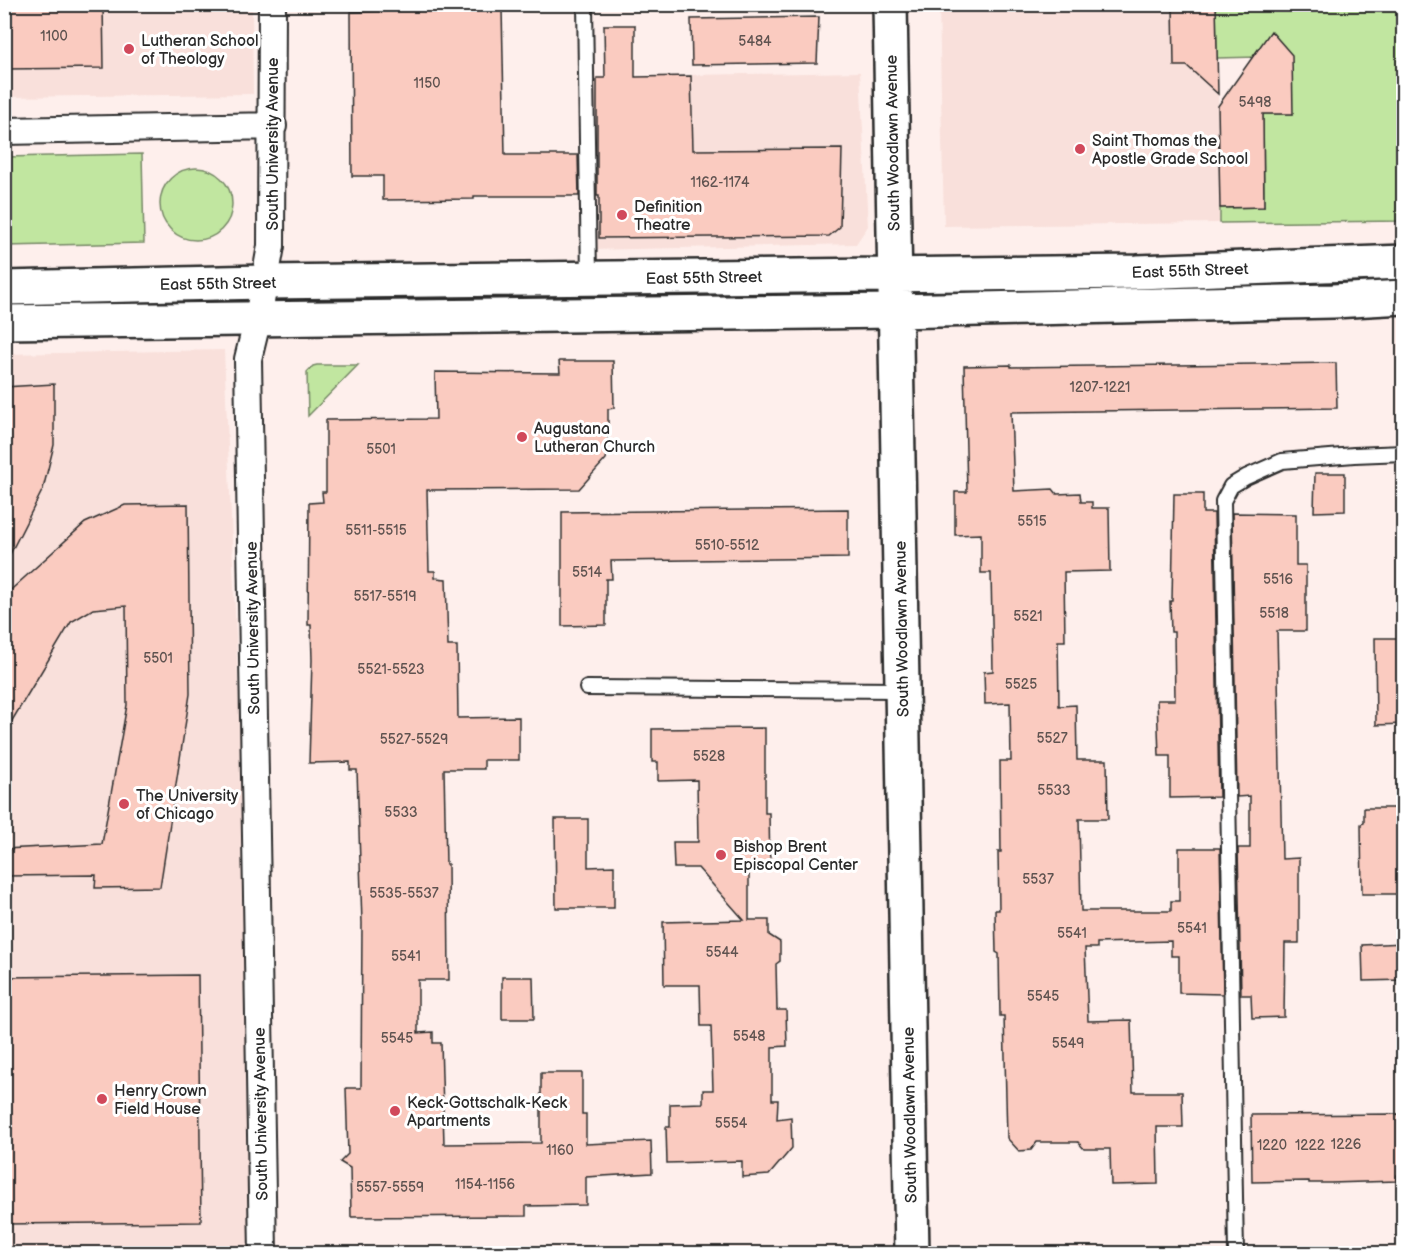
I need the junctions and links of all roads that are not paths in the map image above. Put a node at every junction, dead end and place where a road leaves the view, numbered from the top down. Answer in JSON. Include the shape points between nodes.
{"nodes":[{"id":1,"x":272,"y":4,"type":"edge"},
{"id":2,"x":585,"y":4,"type":"edge"},
{"id":3,"x":890,"y":4,"type":"edge"},
{"id":4,"x":273,"y":126,"type":"junction"},
{"id":5,"x":4,"y":131,"type":"edge"},
{"id":6,"x":1404,"y":261,"type":"edge"},
{"id":7,"x":895,"y":275,"type":"junction"},
{"id":8,"x":589,"y":278,"type":"junction"},
{"id":9,"x":265,"y":282,"type":"junction"},
{"id":10,"x":4,"y":288,"type":"edge"},
{"id":11,"x":1404,"y":297,"type":"edge"},
{"id":12,"x":895,"y":312,"type":"junction"},
{"id":13,"x":258,"y":318,"type":"junction"},
{"id":14,"x":4,"y":322,"type":"edge"},
{"id":15,"x":1404,"y":453,"type":"edge"},
{"id":16,"x":587,"y":688,"type":"dead end"},
{"id":17,"x":902,"y":690,"type":"junction"},
{"id":18,"x":262,"y":1254,"type":"edge"},
{"id":19,"x":912,"y":1254,"type":"edge"},
{"id":20,"x":1236,"y":1254,"type":"edge"}],
"edges":[{"from":1,"to":4,"type":"street","name":"South University Avenue"},
{"from":2,"to":8,"type":"lane"},
{"from":3,"to":7,"type":"street","name":"South Woodlawn Avenue"},
{"from":4,"to":5,"type":"street"},
{"from":4,"to":9,"type":"street","name":"South University Avenue","via":[[271,246]]},
{"from":6,"to":7,"type":"street","name":"East 55th Street","via":[[1137,272]]},
{"from":7,"to":8,"type":"street","name":"East 55th Street"},
{"from":7,"to":12,"type":"street","name":"South Woodlawn Avenue"},
{"from":8,"to":9,"type":"street","name":"East 55th Street"},
{"from":9,"to":10,"type":"street","name":"East 55th Street"},
{"from":9,"to":13,"type":"street","name":"South University Avenue"},
{"from":11,"to":12,"type":"street","name":"East 55th Street"},
{"from":12,"to":13,"type":"street","name":"East 55th Street"},
{"from":12,"to":17,"type":"street","name":"South Woodlawn Avenue"},
{"from":13,"to":14,"type":"street","name":"East 55th Street"},
{"from":13,"to":18,"type":"street","name":"South University Avenue","via":[[248,372]]},
{"from":15,"to":20,"type":"lane","via":[[1282,461],[1231,486],[1222,501]]},
{"from":16,"to":17,"type":"lane"},
{"from":17,"to":19,"type":"street","name":"South Woodlawn Avenue"}]}
